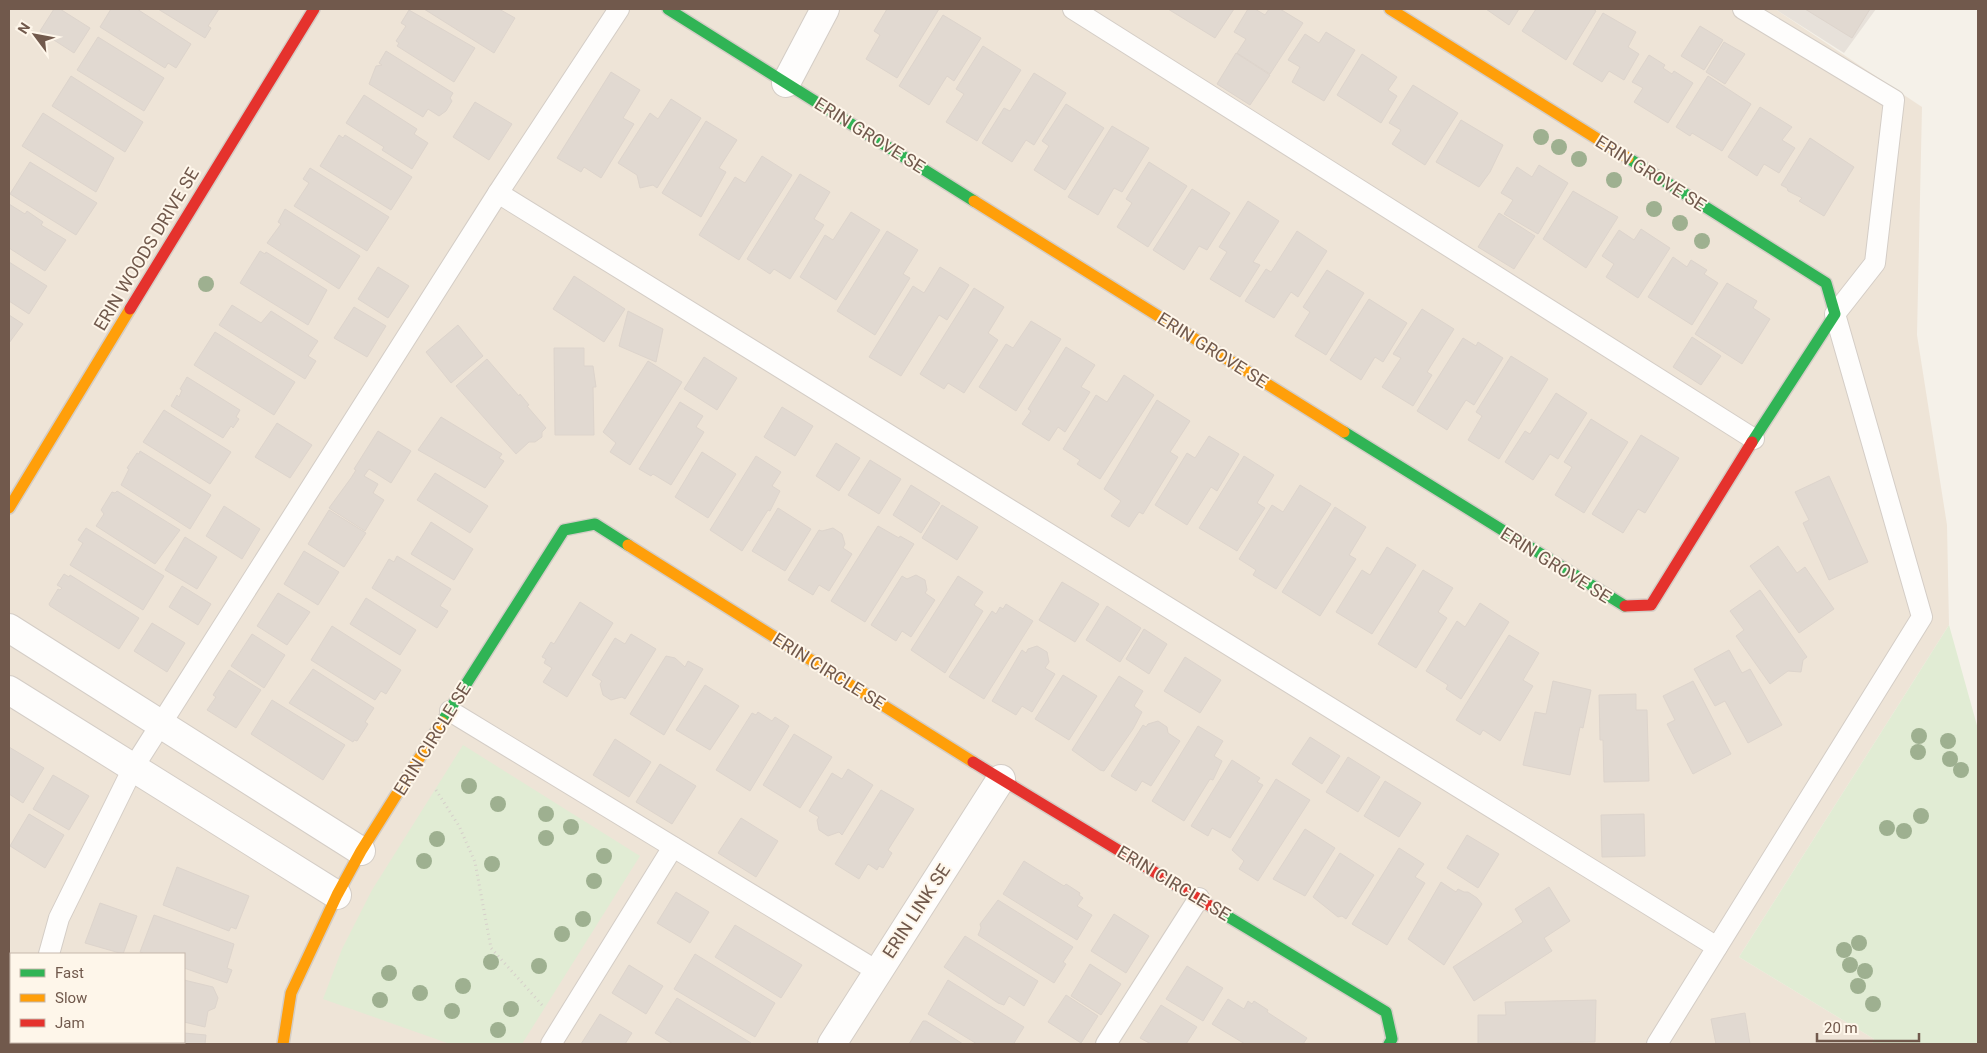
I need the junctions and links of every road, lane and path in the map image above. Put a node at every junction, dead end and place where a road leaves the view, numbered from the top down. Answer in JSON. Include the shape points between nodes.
{"nodes":[{"id":1,"x":314,"y":9,"type":"edge"},
{"id":2,"x":619,"y":9,"type":"edge"},
{"id":3,"x":668,"y":9,"type":"edge"},
{"id":4,"x":825,"y":9,"type":"edge"},
{"id":5,"x":1073,"y":9,"type":"edge"},
{"id":6,"x":1390,"y":9,"type":"edge"},
{"id":7,"x":1743,"y":9,"type":"edge"},
{"id":8,"x":786,"y":83,"type":"junction"},
{"id":9,"x":498,"y":193,"type":"junction"},
{"id":10,"x":1835,"y":314,"type":"junction"},
{"id":11,"x":1754,"y":439,"type":"junction"},
{"id":12,"x":9,"y":508,"type":"edge"},
{"id":13,"x":9,"y":628,"type":"edge"},
{"id":14,"x":9,"y":690,"type":"edge"},
{"id":15,"x":450,"y":711,"type":"junction"},
{"id":16,"x":162,"y":724,"type":"junction"},
{"id":17,"x":133,"y":768,"type":"junction"},
{"id":18,"x":411,"y":774,"type":"junction"},
{"id":19,"x":1001,"y":779,"type":"junction"},
{"id":20,"x":673,"y":847,"type":"junction"},
{"id":21,"x":361,"y":851,"type":"junction"},
{"id":22,"x":337,"y":894,"type":"junction"},
{"id":23,"x":1199,"y":898,"type":"junction"},
{"id":24,"x":1717,"y":947,"type":"junction"},
{"id":25,"x":49,"y":953,"type":"edge"},
{"id":26,"x":877,"y":972,"type":"junction"},
{"id":27,"x":564,"y":1023,"type":"junction"},
{"id":28,"x":283,"y":1044,"type":"edge"},
{"id":29,"x":551,"y":1044,"type":"edge"},
{"id":30,"x":832,"y":1044,"type":"edge"},
{"id":31,"x":1106,"y":1044,"type":"edge"},
{"id":32,"x":1389,"y":1044,"type":"edge"},
{"id":33,"x":1658,"y":1044,"type":"edge"}],
"edges":[{"from":1,"to":12,"type":"street","name":"ERIN WOODS DRIVE SE"},
{"from":2,"to":9,"type":"lane"},
{"from":3,"to":8,"type":"street","name":"ERIN GROVE SE"},
{"from":4,"to":8,"type":"street"},
{"from":5,"to":11,"type":"lane"},
{"from":6,"to":10,"type":"street","name":"ERIN GROVE SE","via":[[1826,283]]},
{"from":7,"to":10,"type":"lane","via":[[1894,100],[1875,263]]},
{"from":8,"to":11,"type":"street","name":"ERIN GROVE SE","via":[[1622,606],[1651,605]]},
{"from":9,"to":16,"type":"lane"},
{"from":9,"to":24,"type":"lane"},
{"from":10,"to":11,"type":"street","name":"ERIN GROVE SE"},
{"from":10,"to":24,"type":"lane","via":[[1922,617]]},
{"from":13,"to":16,"type":"street"},
{"from":14,"to":17,"type":"street"},
{"from":15,"to":18,"type":"street","name":"ERIN CIRCLE SE"},
{"from":15,"to":19,"type":"street","name":"ERIN CIRCLE SE","via":[[564,530],[595,524]]},
{"from":15,"to":20,"type":"lane"},
{"from":16,"to":17,"type":"lane"},
{"from":16,"to":21,"type":"street"},
{"from":17,"to":22,"type":"street"},
{"from":17,"to":25,"type":"lane","via":[[59,918]]},
{"from":18,"to":21,"type":"street","name":"ERIN CIRCLE SE"},
{"from":18,"to":27,"type":"path","via":[[436,789],[459,826],[475,862],[491,948],[547,1010]]},
{"from":19,"to":23,"type":"street","name":"ERIN CIRCLE SE"},
{"from":19,"to":26,"type":"street","name":"ERIN LINK SE"},
{"from":20,"to":26,"type":"lane"},
{"from":20,"to":27,"type":"lane"},
{"from":21,"to":22,"type":"street","name":"ERIN CIRCLE SE"},
{"from":22,"to":28,"type":"street","name":"ERIN CIRCLE SE","via":[[292,993]]},
{"from":23,"to":31,"type":"lane"},
{"from":23,"to":32,"type":"street","name":"ERIN CIRCLE SE","via":[[1386,1012],[1392,1039]]},
{"from":24,"to":33,"type":"lane"},
{"from":26,"to":30,"type":"street","name":"ERIN LINK SE"},
{"from":27,"to":29,"type":"lane"}]}
